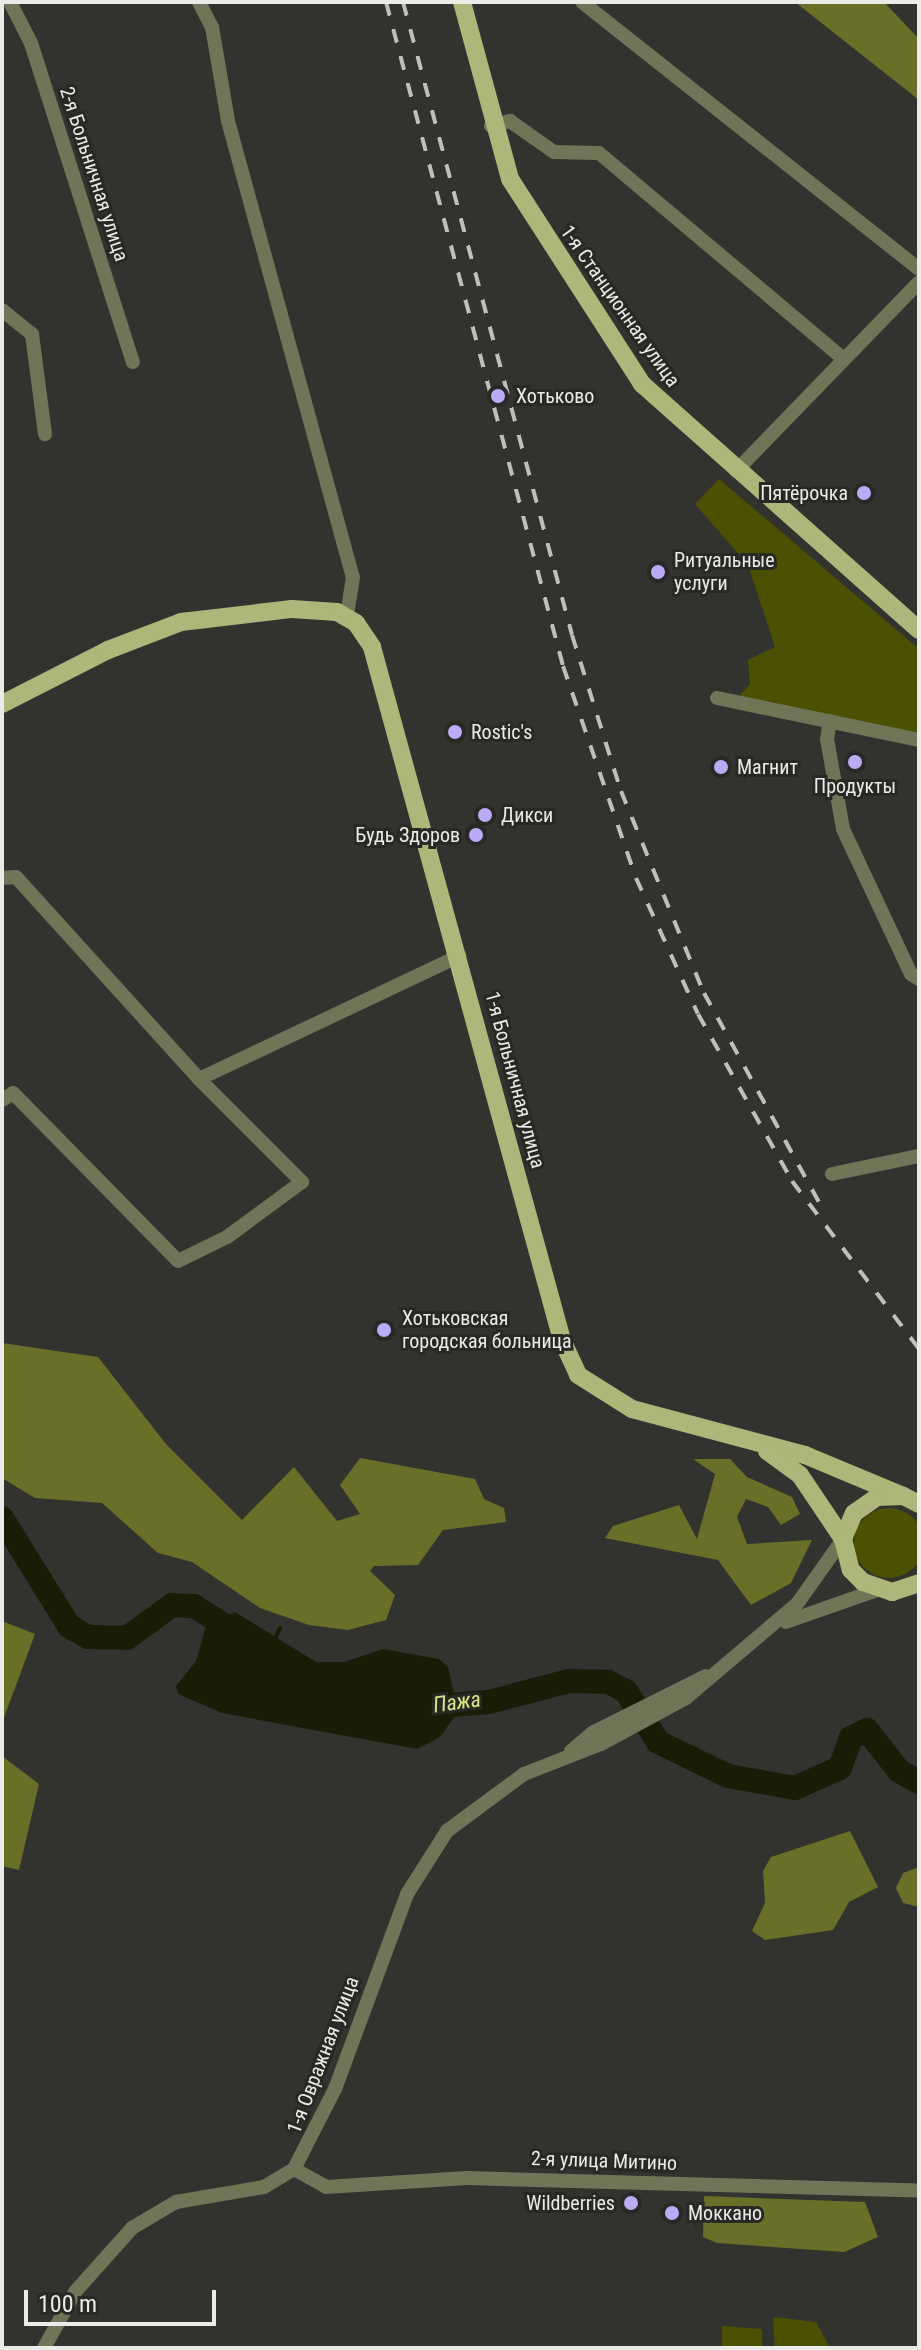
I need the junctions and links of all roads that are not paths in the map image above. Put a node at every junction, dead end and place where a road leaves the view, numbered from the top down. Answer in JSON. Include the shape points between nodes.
{"nodes":[{"id":1,"x":10,"y":2,"type":"edge"},
{"id":2,"x":199,"y":2,"type":"edge"},
{"id":3,"x":462,"y":2,"type":"edge"},
{"id":4,"x":582,"y":2,"type":"edge"},
{"id":5,"x":491,"y":126,"type":"junction"},
{"id":6,"x":919,"y":269,"type":"edge"},
{"id":7,"x":919,"y":282,"type":"edge"},
{"id":8,"x":2,"y":310,"type":"edge"},
{"id":9,"x":844,"y":359,"type":"junction"},
{"id":10,"x":133,"y":362,"type":"dead end"},
{"id":11,"x":45,"y":434,"type":"dead end"},
{"id":12,"x":736,"y":471,"type":"junction"},
{"id":13,"x":347,"y":615,"type":"junction"},
{"id":14,"x":919,"y":630,"type":"edge"},
{"id":15,"x":717,"y":698,"type":"dead end"},
{"id":16,"x":2,"y":704,"type":"edge"},
{"id":17,"x":830,"y":721,"type":"junction"},
{"id":18,"x":919,"y":740,"type":"edge"},
{"id":19,"x":2,"y":878,"type":"edge"},
{"id":20,"x":459,"y":956,"type":"junction"},
{"id":21,"x":919,"y":979,"type":"edge"},
{"id":22,"x":199,"y":1079,"type":"junction"},
{"id":23,"x":2,"y":1100,"type":"edge"},
{"id":24,"x":919,"y":1156,"type":"edge"},
{"id":25,"x":832,"y":1174,"type":"dead end"},
{"id":26,"x":758,"y":1444,"type":"junction"},
{"id":27,"x":913,"y":1500,"type":"edge"},
{"id":28,"x":843,"y":1539,"type":"junction"},
{"id":29,"x":919,"y":1583,"type":"edge"},
{"id":30,"x":877,"y":1590,"type":"junction"},
{"id":31,"x":772,"y":1629,"type":"junction"},
{"id":32,"x":294,"y":2169,"type":"junction"},
{"id":33,"x":919,"y":2191,"type":"edge"},
{"id":34,"x":44,"y":2348,"type":"edge"}],
"edges":[{"from":1,"to":10,"type":"street","name":"2-я Больничная улица","via":[[31,43]]},
{"from":2,"to":13,"type":"street","via":[[212,27],[228,121],[353,577]]},
{"from":3,"to":5,"type":"main road","name":"1-я Станционная улица"},
{"from":4,"to":6,"type":"street"},
{"from":5,"to":9,"type":"street","via":[[510,121],[554,152],[599,153]]},
{"from":5,"to":12,"type":"main road","name":"1-я Станционная улица","via":[[519,196],[642,384]]},
{"from":7,"to":9,"type":"street"},
{"from":8,"to":11,"type":"street","via":[[32,334]]},
{"from":9,"to":12,"type":"street"},
{"from":12,"to":14,"type":"main road","name":"1-я Станционная улица"},
{"from":13,"to":16,"type":"main road","via":[[292,609],[181,622],[108,650]]},
{"from":13,"to":20,"type":"main road","name":"1-я Больничная улица","via":[[372,647]]},
{"from":15,"to":17,"type":"street"},
{"from":17,"to":18,"type":"street"},
{"from":17,"to":21,"type":"street","via":[[827,739],[843,829],[911,974]]},
{"from":19,"to":22,"type":"street","via":[[16,877]]},
{"from":20,"to":22,"type":"street"},
{"from":20,"to":26,"type":"main road","name":"1-я Больничная улица","via":[[562,1340],[578,1375],[617,1404]]},
{"from":22,"to":23,"type":"street","via":[[302,1182],[227,1237],[178,1261],[13,1093]]},
{"from":24,"to":25,"type":"street"},
{"from":26,"to":27,"type":"main road","name":"1-я Больничная улица","via":[[805,1455]]},
{"from":26,"to":28,"type":"main road","via":[[800,1475]]},
{"from":27,"to":28,"type":"main road","via":[[864,1503]]},
{"from":28,"to":30,"type":"main road","via":[[851,1570]]},
{"from":28,"to":31,"type":"street","via":[[819,1580]]},
{"from":29,"to":30,"type":"main road"},
{"from":30,"to":31,"type":"street","via":[[820,1605]]},
{"from":31,"to":32,"type":"street","name":"1-я Овражная улица","via":[[684,1692],[466,1813],[421,1866],[335,2089]]},
{"from":32,"to":33,"type":"street","name":"2-я улица Митино","via":[[326,2187],[467,2178]]},
{"from":32,"to":34,"type":"street","via":[[264,2187],[176,2202],[132,2228],[75,2292]]}]}
